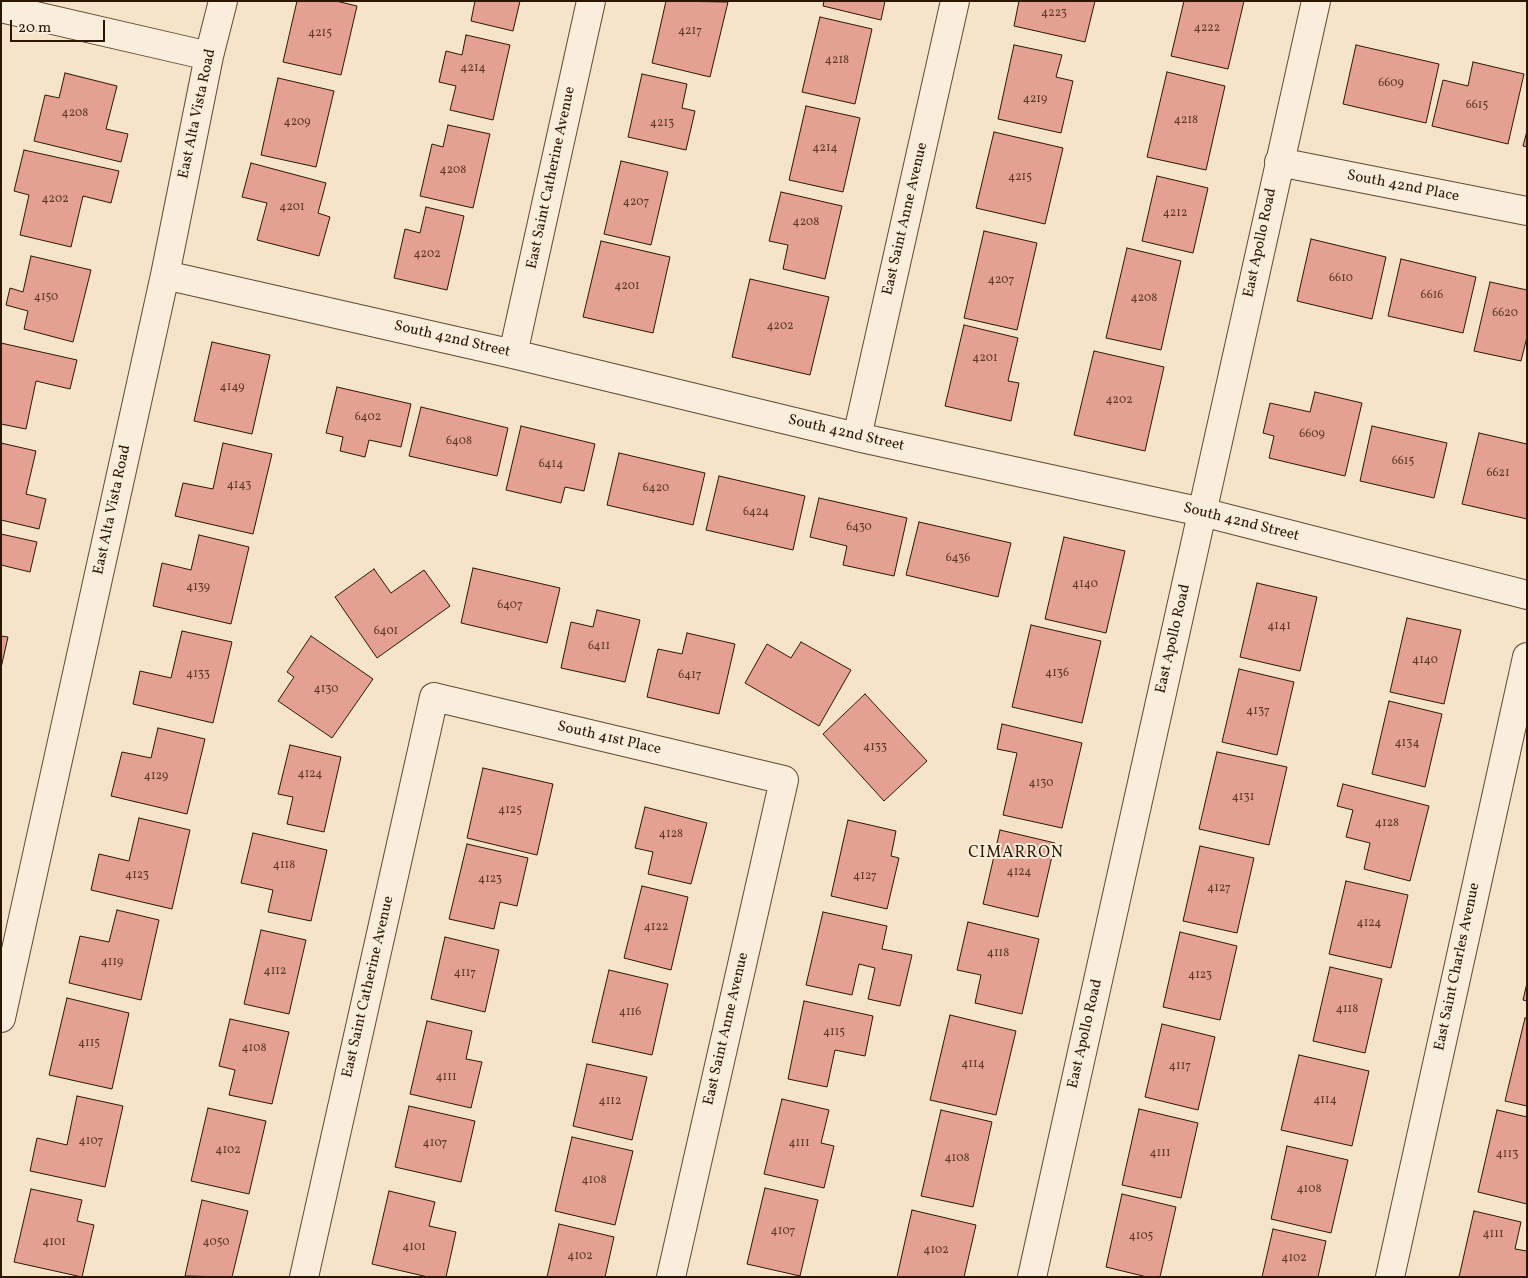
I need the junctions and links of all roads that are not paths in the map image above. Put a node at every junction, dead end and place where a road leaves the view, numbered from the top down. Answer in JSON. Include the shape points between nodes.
{"nodes":[{"id":1,"x":223,"y":1,"type":"edge"},
{"id":2,"x":591,"y":1,"type":"edge"},
{"id":3,"x":955,"y":1,"type":"edge"},
{"id":4,"x":1316,"y":1,"type":"edge"},
{"id":5,"x":1,"y":8,"type":"edge"},
{"id":6,"x":209,"y":56,"type":"junction"},
{"id":7,"x":1279,"y":162,"type":"junction"},
{"id":8,"x":1527,"y":211,"type":"edge"},
{"id":9,"x":165,"y":275,"type":"junction"},
{"id":10,"x":513,"y":354,"type":"junction"},
{"id":11,"x":857,"y":437,"type":"junction"},
{"id":12,"x":1202,"y":512,"type":"junction"},
{"id":13,"x":1527,"y":595,"type":"edge"},
{"id":14,"x":1527,"y":657,"type":"edge"},
{"id":15,"x":434,"y":697,"type":"joint"},
{"id":16,"x":784,"y":780,"type":"joint"},
{"id":17,"x":1,"y":1018,"type":"edge"},
{"id":18,"x":304,"y":1277,"type":"edge"},
{"id":19,"x":671,"y":1277,"type":"edge"},
{"id":20,"x":1032,"y":1277,"type":"edge"},
{"id":21,"x":1390,"y":1277,"type":"edge"}],
"edges":[{"from":1,"to":6,"type":"street","name":"East Alta Vista Road"},
{"from":2,"to":10,"type":"street","name":"East Saint Catherine Avenue"},
{"from":3,"to":11,"type":"street","name":"East Saint Anne Avenue"},
{"from":4,"to":7,"type":"street","name":"East Apollo Road"},
{"from":5,"to":6,"type":"street"},
{"from":6,"to":9,"type":"street","name":"East Alta Vista Road"},
{"from":7,"to":8,"type":"street","name":"South 42nd Place"},
{"from":7,"to":12,"type":"street","name":"East Apollo Road"},
{"from":9,"to":10,"type":"street","name":"South 42nd Street"},
{"from":9,"to":17,"type":"street","name":"East Alta Vista Road"},
{"from":10,"to":11,"type":"street","name":"South 42nd Street"},
{"from":11,"to":12,"type":"street","name":"South 42nd Street"},
{"from":12,"to":13,"type":"street","name":"South 42nd Street"},
{"from":12,"to":20,"type":"street","name":"East Apollo Road"},
{"from":14,"to":21,"type":"street","name":"East Saint Charles Avenue"},
{"from":15,"to":16,"type":"street","name":"South 41st Place"},
{"from":15,"to":18,"type":"street","name":"East Saint Catherine Avenue"},
{"from":16,"to":19,"type":"street","name":"East Saint Anne Avenue"}]}
